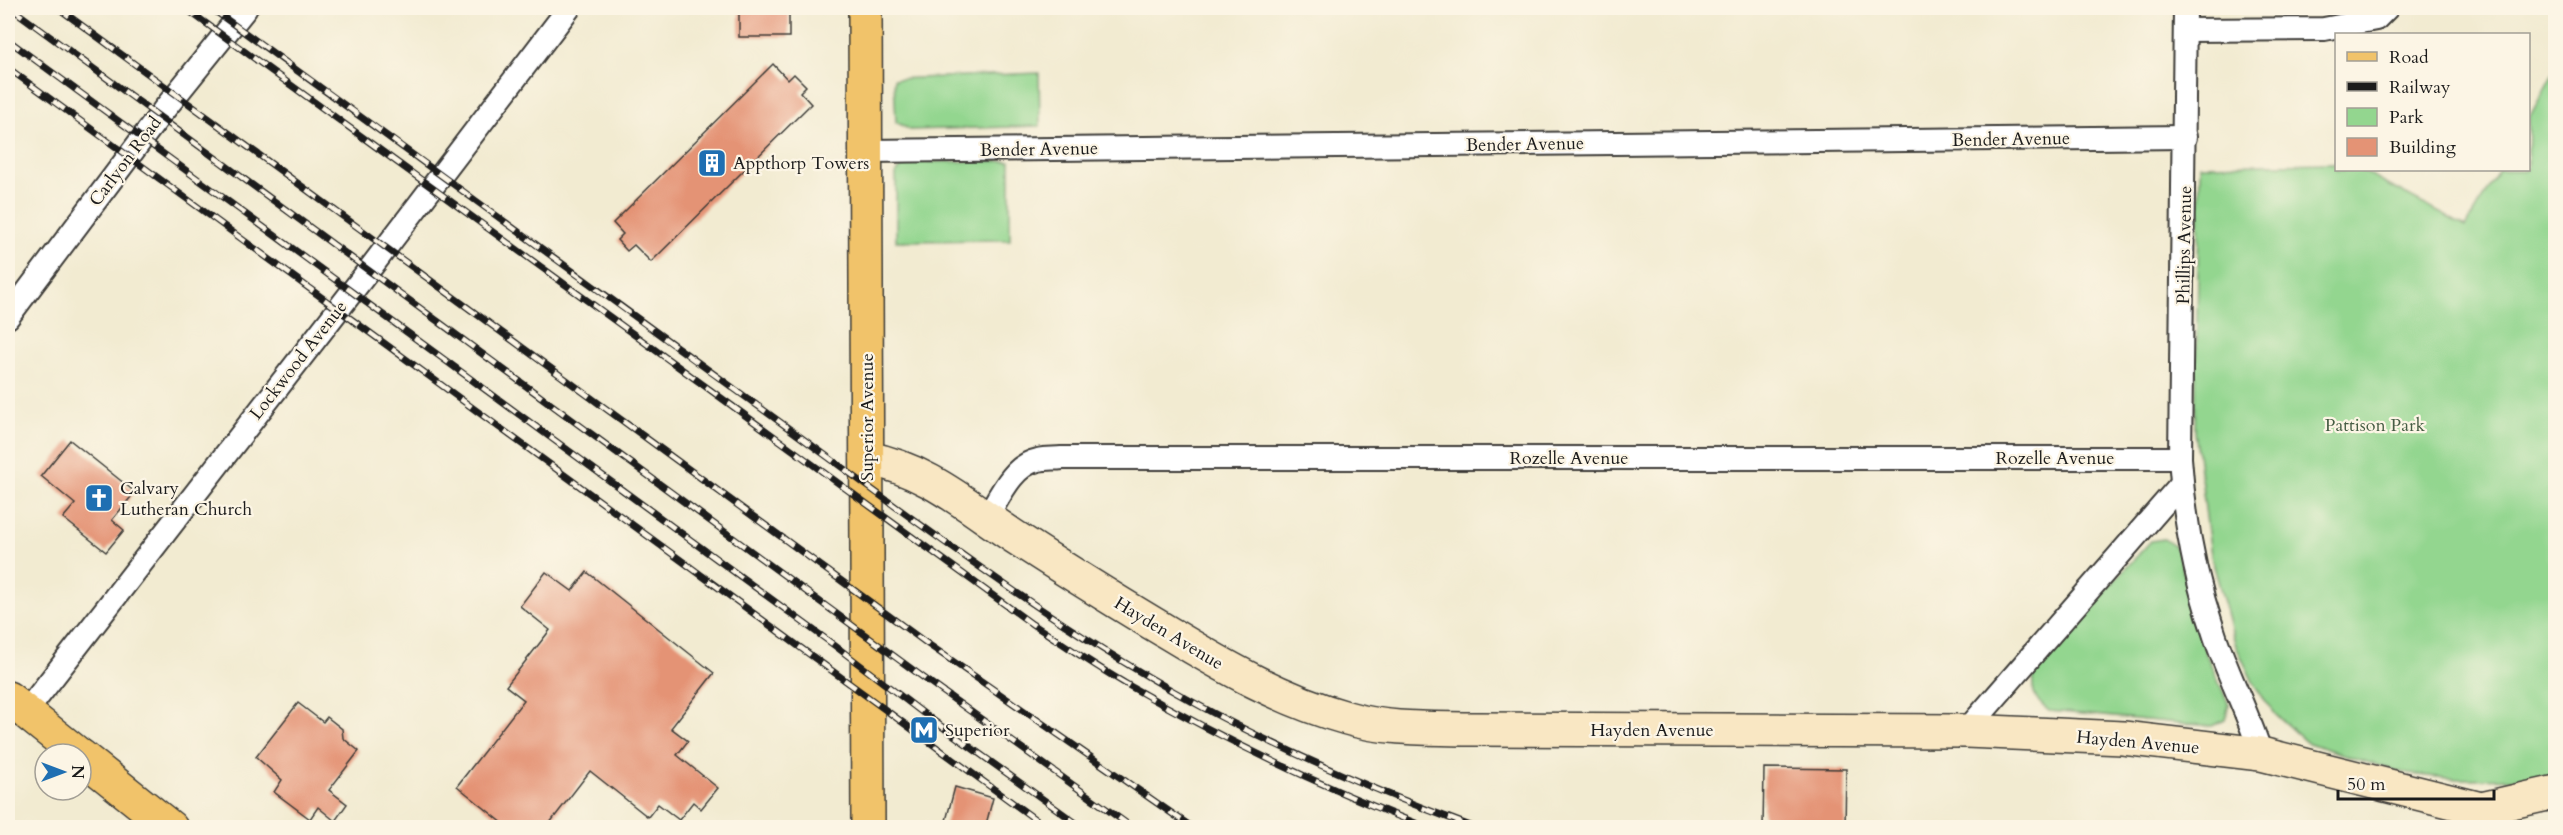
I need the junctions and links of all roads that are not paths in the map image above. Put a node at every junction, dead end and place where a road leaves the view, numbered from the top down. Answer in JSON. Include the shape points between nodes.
{"nodes":[{"id":1,"x":246,"y":8,"type":"edge"},
{"id":2,"x":570,"y":8,"type":"edge"},
{"id":3,"x":865,"y":8,"type":"edge"},
{"id":4,"x":2185,"y":8,"type":"edge"},
{"id":5,"x":2387,"y":8,"type":"edge"},
{"id":6,"x":2185,"y":30,"type":"junction"},
{"id":7,"x":2185,"y":137,"type":"junction"},
{"id":8,"x":866,"y":151,"type":"junction"},
{"id":9,"x":8,"y":316,"type":"edge"},
{"id":10,"x":867,"y":458,"type":"junction"},
{"id":11,"x":2180,"y":458,"type":"junction"},
{"id":12,"x":2182,"y":483,"type":"junction"},
{"id":13,"x":986,"y":519,"type":"junction"},
{"id":14,"x":17,"y":705,"type":"edge"},
{"id":15,"x":1966,"y":731,"type":"junction"},
{"id":16,"x":64,"y":742,"type":"edge"},
{"id":17,"x":2261,"y":754,"type":"junction"},
{"id":18,"x":93,"y":766,"type":"edge"},
{"id":19,"x":2556,"y":792,"type":"edge"},
{"id":20,"x":2481,"y":818,"type":"edge"},
{"id":21,"x":168,"y":827,"type":"edge"},
{"id":22,"x":868,"y":828,"type":"edge"}],
"edges":[{"from":1,"to":9,"type":"street","name":"Carlyon Road"},
{"from":2,"to":14,"type":"street","name":"Lockwood Avenue"},
{"from":3,"to":8,"type":"main road","name":"Superior Avenue"},
{"from":4,"to":6,"type":"street","name":"Phillips Avenue"},
{"from":5,"to":6,"type":"street","via":[[2376,19],[2324,29]]},
{"from":6,"to":7,"type":"street","name":"Phillips Avenue"},
{"from":7,"to":8,"type":"street","name":"Bender Avenue"},
{"from":7,"to":11,"type":"street","name":"Phillips Avenue"},
{"from":8,"to":10,"type":"main road","name":"Superior Avenue"},
{"from":10,"to":13,"type":"street","name":"Hayden Avenue","via":[[922,475]]},
{"from":10,"to":22,"type":"main road","name":"Superior Avenue"},
{"from":11,"to":12,"type":"street","name":"Phillips Avenue"},
{"from":11,"to":13,"type":"street","name":"Rozelle Avenue","via":[[1062,458],[1037,460],[1024,466]]},
{"from":12,"to":15,"type":"street"},
{"from":12,"to":17,"type":"street","name":"Phillips Avenue","via":[[2191,551],[2201,590],[2222,657]]},
{"from":13,"to":15,"type":"street","name":"Hayden Avenue","via":[[1237,675],[1348,719],[1401,727],[1473,729]]},
{"from":14,"to":16,"type":"main road"},
{"from":15,"to":17,"type":"street","name":"Hayden Avenue","via":[[2123,738]]},
{"from":17,"to":20,"type":"street","name":"Hayden Avenue"},
{"from":18,"to":21,"type":"main road"},
{"from":19,"to":20,"type":"street"}]}
